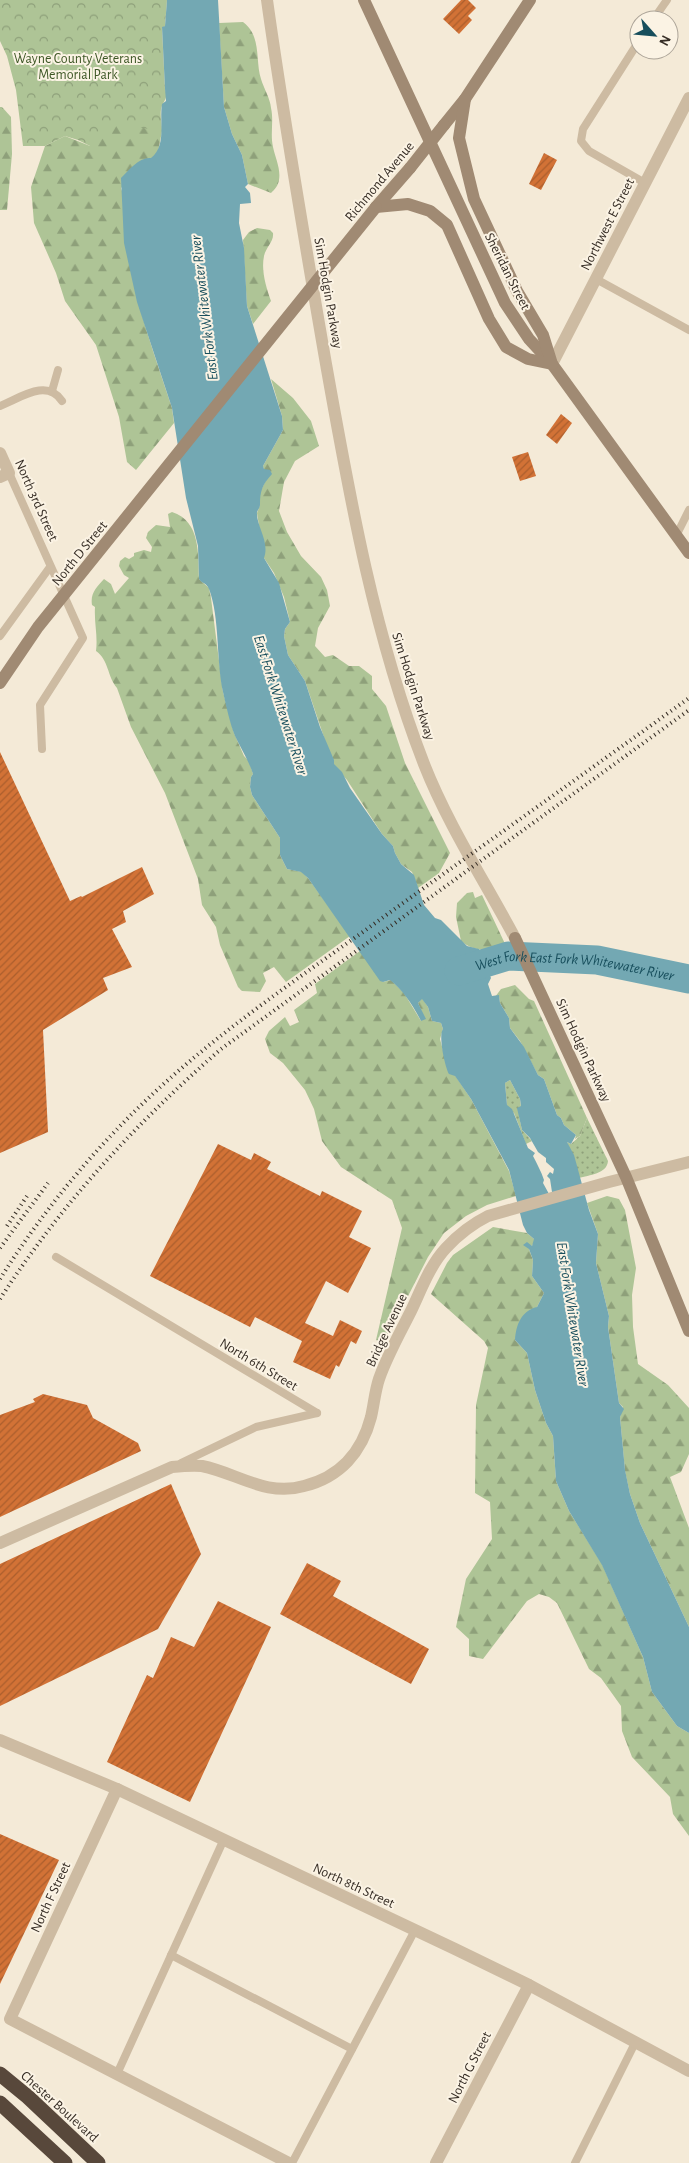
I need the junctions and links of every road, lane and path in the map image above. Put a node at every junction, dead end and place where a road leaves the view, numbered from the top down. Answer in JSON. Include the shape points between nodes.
{"nodes":[{"id":1,"x":267,"y":0,"type":"edge"},
{"id":2,"x":364,"y":0,"type":"edge"},
{"id":3,"x":530,"y":0,"type":"edge"},
{"id":4,"x":629,"y":57,"type":"edge"},
{"id":5,"x":689,"y":98,"type":"edge"},
{"id":6,"x":465,"y":99,"type":"junction"},
{"id":7,"x":645,"y":183,"type":"junction"},
{"id":8,"x":376,"y":207,"type":"junction"},
{"id":9,"x":596,"y":279,"type":"junction"},
{"id":10,"x":689,"y":330,"type":"edge"},
{"id":11,"x":552,"y":364,"type":"junction"},
{"id":12,"x":58,"y":370,"type":"dead end"},
{"id":13,"x":52,"y":391,"type":"junction"},
{"id":14,"x":62,"y":401,"type":"dead end"},
{"id":15,"x":0,"y":406,"type":"edge"},
{"id":16,"x":185,"y":444,"type":"joint"},
{"id":17,"x":0,"y":453,"type":"edge"},
{"id":18,"x":4,"y":475,"type":"edge"},
{"id":19,"x":689,"y":510,"type":"edge"},
{"id":20,"x":676,"y":536,"type":"junction"},
{"id":21,"x":689,"y":554,"type":"edge"},
{"id":22,"x":50,"y":567,"type":"junction"},
{"id":23,"x":0,"y":636,"type":"edge"},
{"id":24,"x":0,"y":683,"type":"edge"},
{"id":25,"x":42,"y":749,"type":"dead end"},
{"id":26,"x":689,"y":1162,"type":"edge"},
{"id":27,"x":626,"y":1177,"type":"junction"},
{"id":28,"x":56,"y":1257,"type":"dead end"},
{"id":29,"x":689,"y":1331,"type":"edge"},
{"id":30,"x":172,"y":1467,"type":"junction"},
{"id":31,"x":0,"y":1543,"type":"edge"},
{"id":32,"x":0,"y":1740,"type":"edge"},
{"id":33,"x":117,"y":1789,"type":"junction"},
{"id":34,"x":224,"y":1839,"type":"junction"},
{"id":35,"x":416,"y":1930,"type":"junction"},
{"id":36,"x":172,"y":1955,"type":"junction"},
{"id":37,"x":528,"y":1985,"type":"junction"},
{"id":38,"x":635,"y":2043,"type":"junction"},
{"id":39,"x":352,"y":2049,"type":"junction"},
{"id":40,"x":689,"y":2071,"type":"edge"},
{"id":41,"x":0,"y":2074,"type":"edge"},
{"id":42,"x":117,"y":2074,"type":"junction"},
{"id":43,"x":4,"y":2106,"type":"edge"},
{"id":44,"x":65,"y":2163,"type":"edge"},
{"id":45,"x":98,"y":2163,"type":"edge"},
{"id":46,"x":290,"y":2163,"type":"edge"},
{"id":47,"x":436,"y":2163,"type":"edge"},
{"id":48,"x":575,"y":2163,"type":"edge"}],
"edges":[{"from":1,"to":27,"type":"street","name":"Sim Hodgin Parkway","via":[[302,228],[360,552],[374,608],[424,763],[443,809],[515,938]]},
{"from":2,"to":11,"type":"street","name":"Sheridan Street","via":[[505,303]]},
{"from":3,"to":6,"type":"street","name":"Richmond Avenue"},
{"from":4,"to":7,"type":"lane","via":[[583,129],[581,141],[590,151]]},
{"from":5,"to":7,"type":"street","name":"Northwest E Street"},
{"from":6,"to":8,"type":"street","name":"Richmond Avenue","bridge":true},
{"from":6,"to":11,"type":"street","via":[[459,138],[474,199],[517,291],[543,335]]},
{"from":7,"to":9,"type":"street","name":"Northwest E Street"},
{"from":8,"to":11,"type":"street","via":[[408,204],[430,212],[447,225],[489,318],[506,347],[528,360]]},
{"from":8,"to":16,"type":"street","name":"Richmond Avenue","bridge":true},
{"from":9,"to":10,"type":"lane"},
{"from":9,"to":11,"type":"street","name":"Northwest E Street"},
{"from":11,"to":20,"type":"street","name":"Sheridan Street"},
{"from":12,"to":13,"type":"lane"},
{"from":13,"to":14,"type":"lane"},
{"from":13,"to":15,"type":"lane","via":[[36,391]]},
{"from":16,"to":24,"type":"street","name":"North D Street","bridge":true,"via":[[38,627]]},
{"from":17,"to":18,"type":"street","name":"North 3rd Street"},
{"from":18,"to":22,"type":"lane","name":"North 3rd Street"},
{"from":19,"to":20,"type":"lane"},
{"from":20,"to":21,"type":"street","name":"Sheridan Street"},
{"from":22,"to":23,"type":"lane"},
{"from":22,"to":25,"type":"lane","name":"North 3rd Street","via":[[83,638],[40,705]]},
{"from":26,"to":27,"type":"street","name":"Bridge Avenue"},
{"from":27,"to":29,"type":"street","name":"Sim Hodgin Parkway"},
{"from":27,"to":30,"type":"street","name":"Bridge Avenue","via":[[488,1216],[444,1249],[383,1368],[362,1441],[344,1466],[333,1475],[304,1487],[280,1489],[252,1484],[204,1467]]},
{"from":28,"to":30,"type":"lane","name":"North 6th Street","via":[[316,1413],[256,1427]]},
{"from":30,"to":31,"type":"street","name":"Bridge Avenue"},
{"from":32,"to":33,"type":"street","name":"North 8th Street"},
{"from":33,"to":34,"type":"street","name":"North 8th Street"},
{"from":33,"to":42,"type":"street","name":"North F Street","via":[[10,2019]]},
{"from":34,"to":35,"type":"street","name":"North 8th Street"},
{"from":34,"to":36,"type":"lane"},
{"from":35,"to":37,"type":"street","name":"North 8th Street"},
{"from":35,"to":39,"type":"lane"},
{"from":36,"to":39,"type":"lane"},
{"from":36,"to":42,"type":"lane"},
{"from":37,"to":38,"type":"street","name":"North 8th Street"},
{"from":37,"to":47,"type":"street","name":"North G Street"},
{"from":38,"to":40,"type":"street","name":"North 8th Street"},
{"from":38,"to":48,"type":"lane"},
{"from":39,"to":46,"type":"lane"},
{"from":41,"to":45,"type":"highway","name":"Chester Boulevard"},
{"from":42,"to":46,"type":"street"},
{"from":43,"to":44,"type":"highway"}]}
